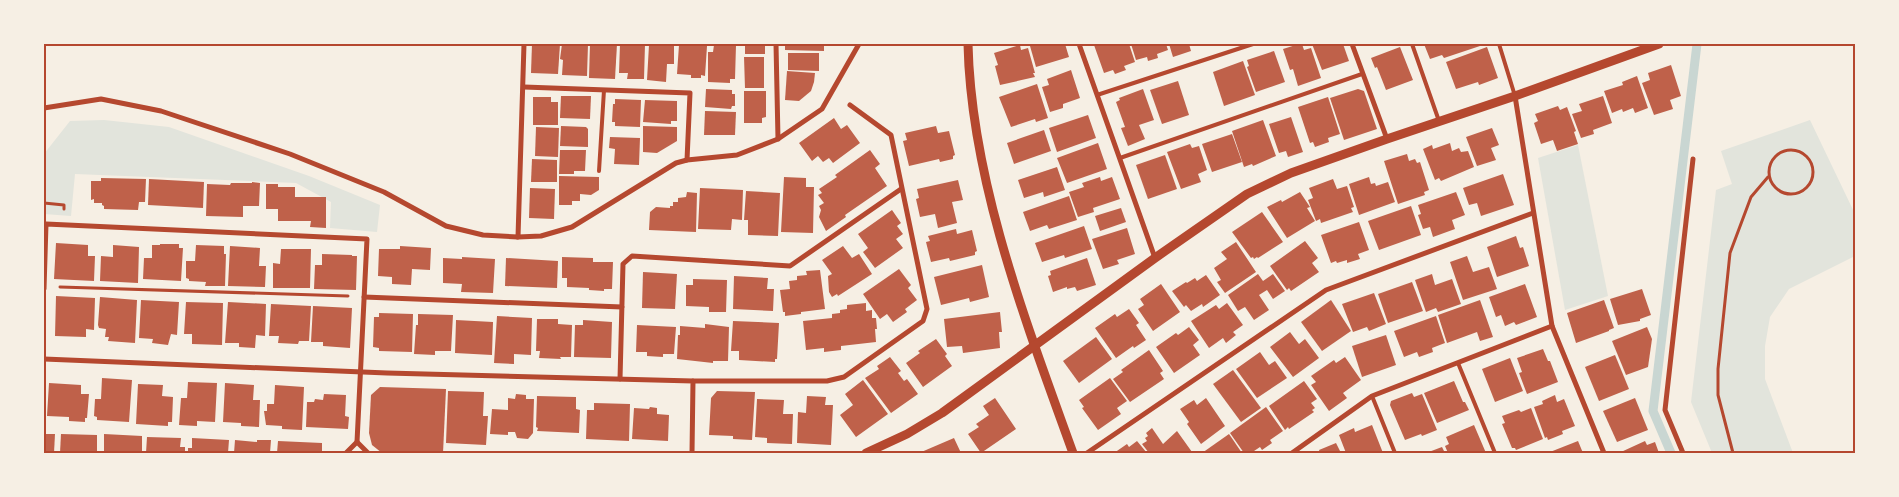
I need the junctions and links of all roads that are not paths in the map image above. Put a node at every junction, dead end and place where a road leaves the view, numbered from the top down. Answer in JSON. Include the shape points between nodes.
{"nodes":[{"id":1,"x":524,"y":44,"type":"edge"},
{"id":2,"x":776,"y":44,"type":"edge"},
{"id":3,"x":859,"y":44,"type":"edge"},
{"id":4,"x":968,"y":44,"type":"edge"},
{"id":5,"x":1079,"y":44,"type":"edge"},
{"id":6,"x":1252,"y":44,"type":"edge"},
{"id":7,"x":1352,"y":44,"type":"edge"},
{"id":8,"x":1412,"y":44,"type":"edge"},
{"id":9,"x":1499,"y":44,"type":"edge"},
{"id":10,"x":1659,"y":44,"type":"edge"},
{"id":11,"x":1362,"y":74,"type":"junction"},
{"id":12,"x":524,"y":87,"type":"junction"},
{"id":13,"x":604,"y":90,"type":"junction"},
{"id":14,"x":1096,"y":94,"type":"junction"},
{"id":15,"x":1515,"y":96,"type":"junction"},
{"id":16,"x":850,"y":105,"type":"dead end"},
{"id":17,"x":44,"y":110,"type":"edge"},
{"id":18,"x":1439,"y":121,"type":"junction"},
{"id":19,"x":778,"y":139,"type":"junction"},
{"id":20,"x":1387,"y":139,"type":"junction"},
{"id":21,"x":1120,"y":158,"type":"junction"},
{"id":22,"x":1693,"y":159,"type":"dead end"},
{"id":23,"x":687,"y":160,"type":"junction"},
{"id":24,"x":599,"y":171,"type":"dead end"},
{"id":25,"x":901,"y":189,"type":"junction"},
{"id":26,"x":1533,"y":214,"type":"junction"},
{"id":27,"x":518,"y":237,"type":"junction"},
{"id":28,"x":1155,"y":258,"type":"junction"},
{"id":29,"x":44,"y":288,"type":"edge"},
{"id":30,"x":364,"y":297,"type":"junction"},
{"id":31,"x":622,"y":307,"type":"junction"},
{"id":32,"x":1552,"y":326,"type":"junction"},
{"id":33,"x":1035,"y":345,"type":"junction"},
{"id":34,"x":44,"y":359,"type":"edge"},
{"id":35,"x":1458,"y":363,"type":"junction"},
{"id":36,"x":361,"y":372,"type":"junction"},
{"id":37,"x":620,"y":379,"type":"junction"},
{"id":38,"x":693,"y":381,"type":"junction"},
{"id":39,"x":1372,"y":396,"type":"junction"},
{"id":40,"x":357,"y":442,"type":"junction"},
{"id":41,"x":346,"y":453,"type":"edge"},
{"id":42,"x":368,"y":453,"type":"edge"},
{"id":43,"x":692,"y":453,"type":"edge"},
{"id":44,"x":866,"y":453,"type":"edge"},
{"id":45,"x":1073,"y":453,"type":"edge"},
{"id":46,"x":1087,"y":453,"type":"edge"},
{"id":47,"x":1292,"y":453,"type":"edge"},
{"id":48,"x":1395,"y":453,"type":"edge"},
{"id":49,"x":1495,"y":453,"type":"edge"},
{"id":50,"x":1604,"y":453,"type":"edge"},
{"id":51,"x":1683,"y":453,"type":"edge"}],
"edges":[{"from":1,"to":12,"type":"street"},
{"from":2,"to":19,"type":"street"},
{"from":3,"to":19,"type":"street","via":[[822,109]]},
{"from":4,"to":33,"type":"street","via":[[976,130],[988,188]]},
{"from":5,"to":14,"type":"street"},
{"from":6,"to":14,"type":"lane"},
{"from":7,"to":11,"type":"street"},
{"from":8,"to":18,"type":"lane"},
{"from":9,"to":15,"type":"lane"},
{"from":10,"to":15,"type":"street"},
{"from":11,"to":20,"type":"street"},
{"from":11,"to":21,"type":"lane"},
{"from":12,"to":13,"type":"street"},
{"from":12,"to":27,"type":"street"},
{"from":13,"to":23,"type":"street","via":[[690,93]]},
{"from":13,"to":24,"type":"lane"},
{"from":14,"to":21,"type":"street"},
{"from":15,"to":18,"type":"street"},
{"from":15,"to":26,"type":"street"},
{"from":16,"to":25,"type":"street","via":[[891,135]]},
{"from":17,"to":27,"type":"street","via":[[101,99],[161,110],[290,154],[384,192],[446,226],[483,235]]},
{"from":18,"to":20,"type":"street"},
{"from":19,"to":23,"type":"street","via":[[737,154]]},
{"from":20,"to":28,"type":"street","via":[[1291,173],[1248,194]]},
{"from":21,"to":28,"type":"street"},
{"from":22,"to":51,"type":"street","via":[[1666,410]]},
{"from":23,"to":27,"type":"street","via":[[676,163],[572,227],[542,236]]},
{"from":25,"to":31,"type":"street","via":[[790,266],[632,256],[623,264]]},
{"from":25,"to":38,"type":"street","via":[[927,309],[923,321],[844,377],[827,381]]},
{"from":26,"to":32,"type":"street"},
{"from":26,"to":46,"type":"street","via":[[1326,290]]},
{"from":28,"to":33,"type":"street"},
{"from":29,"to":30,"type":"street","via":[[46,224],[368,239]]},
{"from":30,"to":31,"type":"street"},
{"from":30,"to":36,"type":"street"},
{"from":31,"to":37,"type":"street"},
{"from":32,"to":35,"type":"street"},
{"from":32,"to":50,"type":"street"},
{"from":33,"to":44,"type":"street","via":[[942,414]]},
{"from":33,"to":45,"type":"street"},
{"from":34,"to":36,"type":"street"},
{"from":35,"to":39,"type":"street"},
{"from":35,"to":49,"type":"lane"},
{"from":36,"to":37,"type":"street"},
{"from":36,"to":40,"type":"street"},
{"from":37,"to":38,"type":"street"},
{"from":38,"to":43,"type":"street"},
{"from":39,"to":47,"type":"street"},
{"from":39,"to":48,"type":"lane"},
{"from":40,"to":41,"type":"street"},
{"from":40,"to":42,"type":"street"}]}
